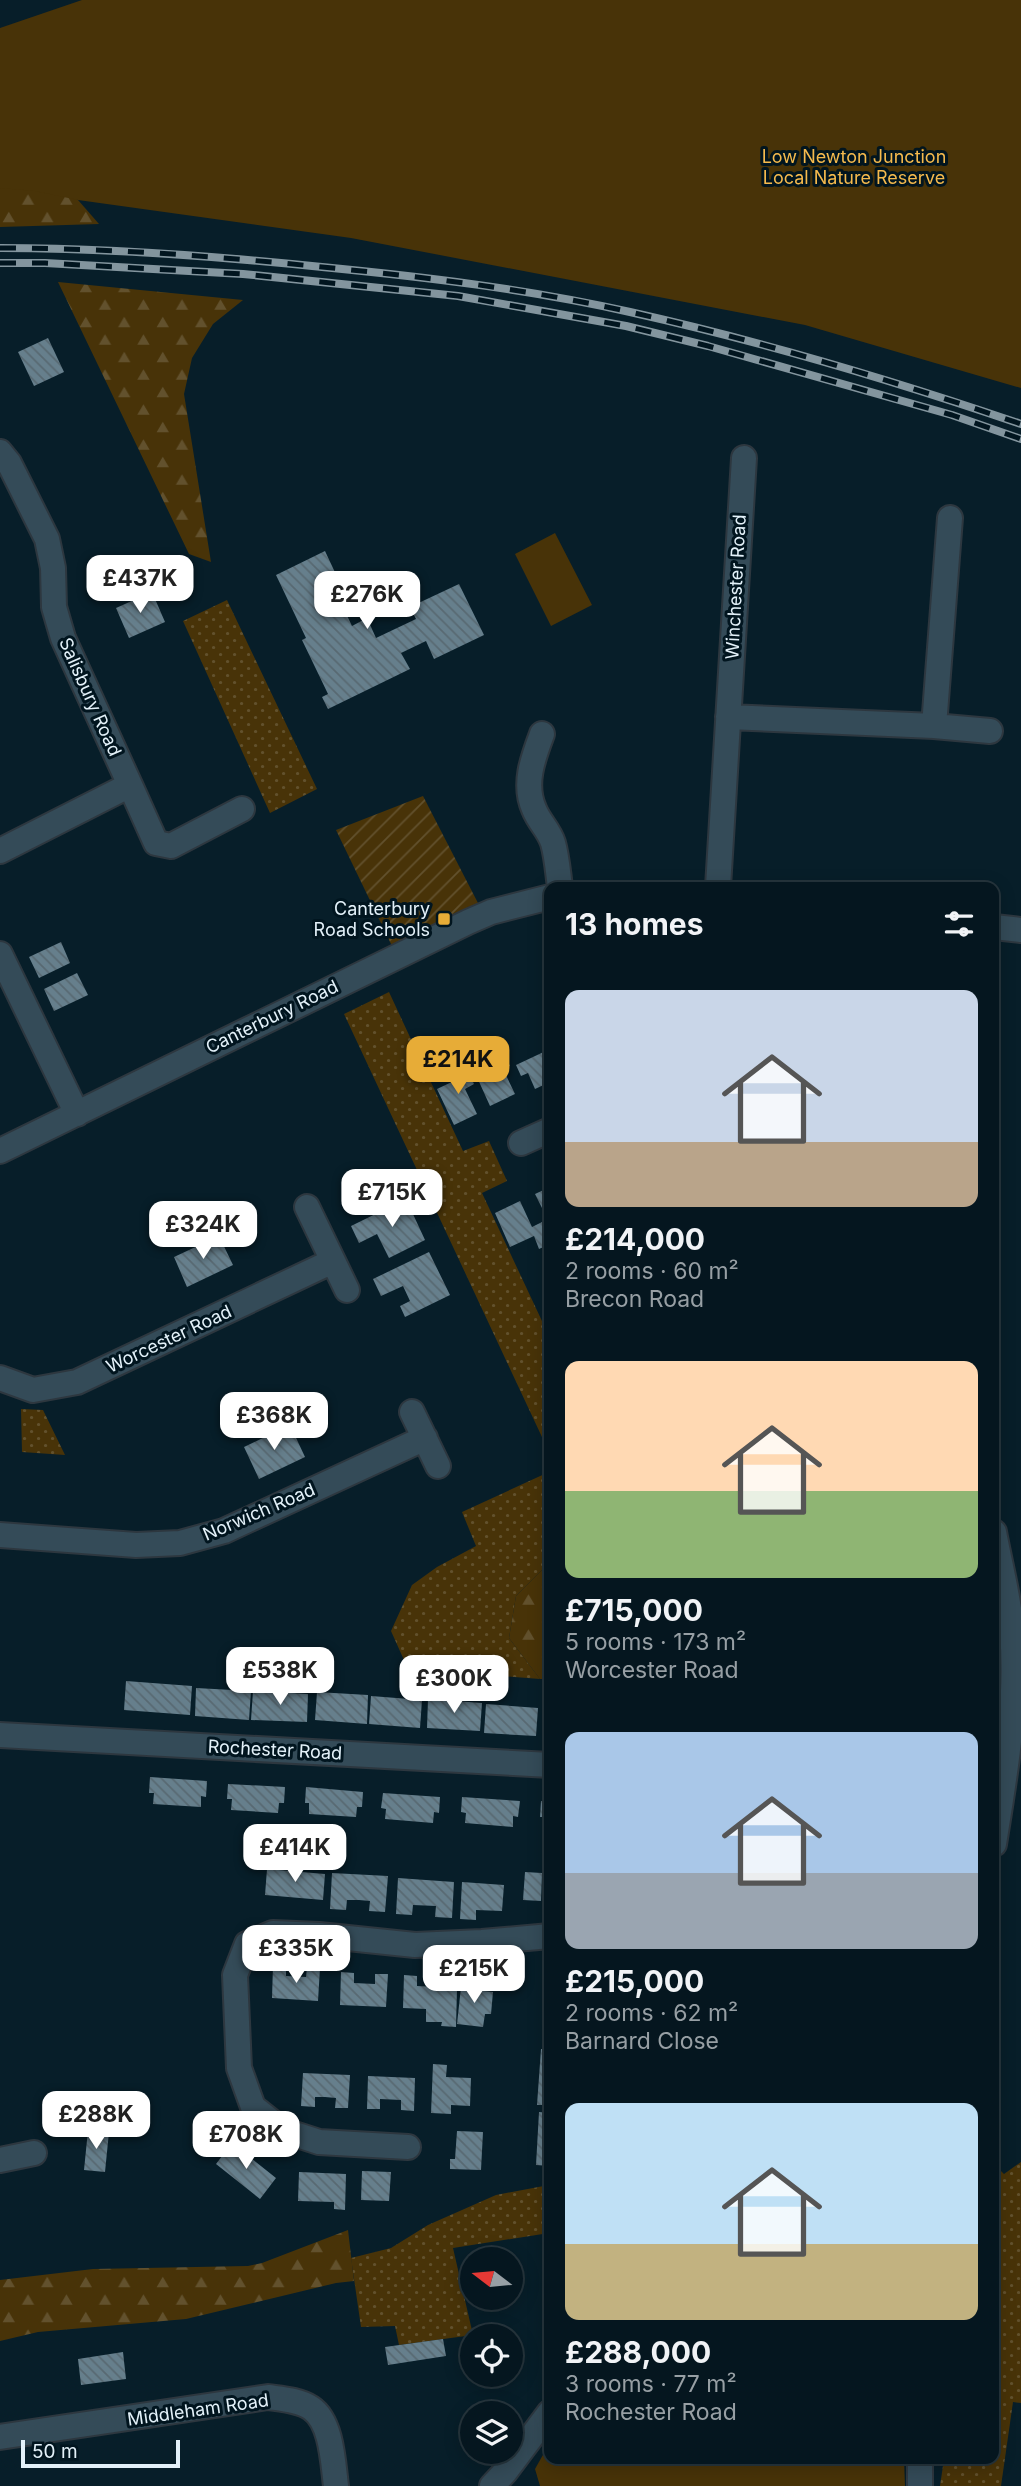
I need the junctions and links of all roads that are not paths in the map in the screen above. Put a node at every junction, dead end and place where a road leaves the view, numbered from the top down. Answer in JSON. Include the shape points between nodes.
{"nodes":[{"id":1,"x":0,"y":452,"type":"edge"},
{"id":2,"x":744,"y":458,"type":"dead end"},
{"id":3,"x":950,"y":518,"type":"dead end"},
{"id":4,"x":728,"y":717,"type":"junction"},
{"id":5,"x":934,"y":726,"type":"junction"},
{"id":6,"x":990,"y":731,"type":"dead end"},
{"id":7,"x":542,"y":734,"type":"dead end"},
{"id":8,"x":130,"y":786,"type":"junction"},
{"id":9,"x":243,"y":809,"type":"dead end"},
{"id":10,"x":0,"y":851,"type":"edge"},
{"id":11,"x":559,"y":882,"type":"edge"},
{"id":12,"x":718,"y":882,"type":"edge"},
{"id":13,"x":544,"y":899,"type":"edge"},
{"id":14,"x":999,"y":928,"type":"edge"},
{"id":15,"x":1021,"y":930,"type":"edge"},
{"id":16,"x":0,"y":954,"type":"edge"},
{"id":17,"x":77,"y":1114,"type":"junction"},
{"id":18,"x":544,"y":1133,"type":"edge"},
{"id":19,"x":521,"y":1143,"type":"dead end"},
{"id":20,"x":0,"y":1151,"type":"edge"},
{"id":21,"x":307,"y":1207,"type":"dead end"},
{"id":22,"x":333,"y":1261,"type":"junction"},
{"id":23,"x":347,"y":1290,"type":"dead end"},
{"id":24,"x":0,"y":1377,"type":"edge"},
{"id":25,"x":412,"y":1412,"type":"dead end"},
{"id":26,"x":425,"y":1438,"type":"junction"},
{"id":27,"x":438,"y":1466,"type":"dead end"},
{"id":28,"x":0,"y":1535,"type":"edge"},
{"id":29,"x":999,"y":1559,"type":"edge"},
{"id":30,"x":0,"y":1735,"type":"edge"},
{"id":31,"x":544,"y":1765,"type":"edge"},
{"id":32,"x":999,"y":1814,"type":"edge"},
{"id":33,"x":544,"y":1937,"type":"edge"},
{"id":34,"x":408,"y":2147,"type":"dead end"},
{"id":35,"x":34,"y":2153,"type":"dead end"},
{"id":36,"x":0,"y":2160,"type":"edge"},
{"id":37,"x":544,"y":2421,"type":"edge"},
{"id":38,"x":0,"y":2437,"type":"edge"},
{"id":39,"x":920,"y":2464,"type":"edge"},
{"id":40,"x":505,"y":2481,"type":"edge"},
{"id":41,"x":336,"y":2486,"type":"edge"},
{"id":42,"x":920,"y":2486,"type":"edge"}],
"edges":[{"from":1,"to":8,"type":"street","name":"Salisbury Road","via":[[47,540],[54,607],[63,638]]},
{"from":2,"to":4,"type":"street","name":"Winchester Road"},
{"from":3,"to":5,"type":"street"},
{"from":4,"to":5,"type":"street"},
{"from":4,"to":12,"type":"street","name":"Winchester Road"},
{"from":5,"to":6,"type":"street"},
{"from":7,"to":11,"type":"street","via":[[531,764],[529,793],[534,811],[548,829]]},
{"from":8,"to":9,"type":"street","name":"Salisbury Road","via":[[156,843],[171,846]]},
{"from":8,"to":10,"type":"street"},
{"from":13,"to":17,"type":"street","name":"Canterbury Road","via":[[468,922]]},
{"from":14,"to":15,"type":"street"},
{"from":16,"to":17,"type":"street"},
{"from":17,"to":20,"type":"street","name":"Canterbury Road"},
{"from":18,"to":19,"type":"street"},
{"from":21,"to":22,"type":"street"},
{"from":22,"to":23,"type":"street"},
{"from":22,"to":24,"type":"street","name":"Worcester Road","via":[[77,1382],[33,1390]]},
{"from":25,"to":26,"type":"street"},
{"from":26,"to":27,"type":"street"},
{"from":26,"to":28,"type":"street","name":"Norwich Road","via":[[223,1531],[180,1543],[136,1545]]},
{"from":29,"to":32,"type":"street","via":[[1012,1630],[1013,1691]]},
{"from":30,"to":31,"type":"street","name":"Rochester Road"},
{"from":33,"to":34,"type":"street","via":[[415,1945],[273,1933],[247,1944],[235,1975],[239,2068],[253,2107],[282,2130],[319,2142]]},
{"from":35,"to":36,"type":"street"},
{"from":37,"to":40,"type":"street"},
{"from":38,"to":41,"type":"street","name":"Middleham Road","via":[[268,2397],[313,2409],[327,2431]]},
{"from":39,"to":42,"type":"street"}]}
